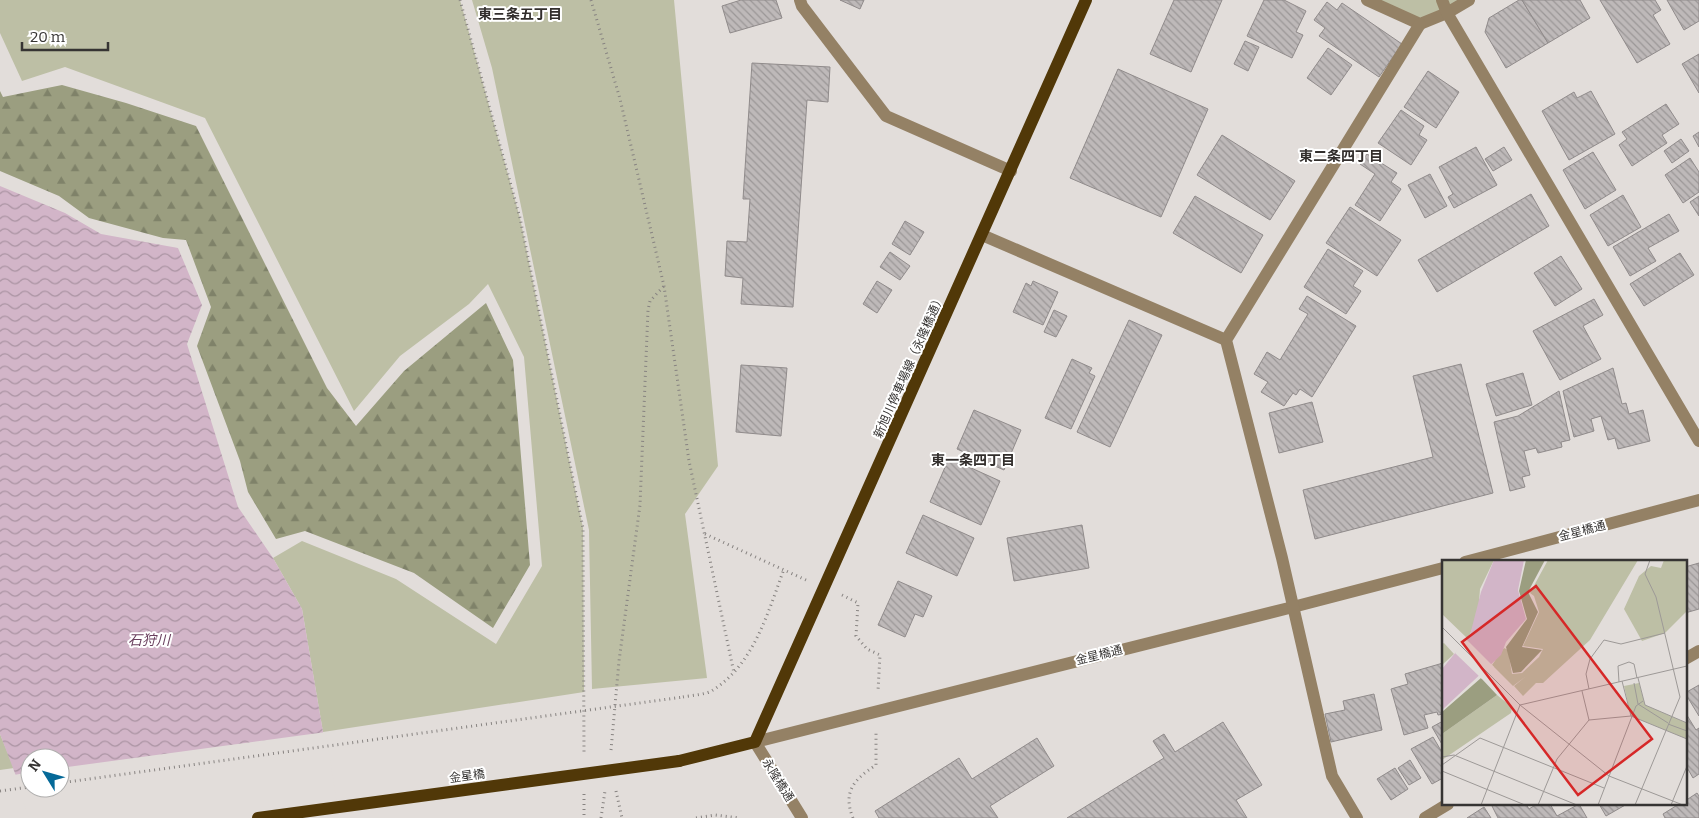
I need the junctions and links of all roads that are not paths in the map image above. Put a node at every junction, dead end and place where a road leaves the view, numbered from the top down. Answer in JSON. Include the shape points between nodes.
{"nodes":[{"id":1,"x":800,"y":0,"type":"edge"},
{"id":2,"x":1086,"y":0,"type":"edge"},
{"id":3,"x":1367,"y":0,"type":"edge"},
{"id":4,"x":1442,"y":0,"type":"edge"},
{"id":5,"x":1469,"y":0,"type":"edge"},
{"id":6,"x":1447,"y":13,"type":"junction"},
{"id":7,"x":1420,"y":24,"type":"junction"},
{"id":8,"x":1011,"y":171,"type":"junction"},
{"id":9,"x":982,"y":235,"type":"junction"},
{"id":10,"x":1226,"y":340,"type":"junction"},
{"id":11,"x":1699,"y":441,"type":"edge"},
{"id":12,"x":1699,"y":500,"type":"edge"},
{"id":13,"x":1473,"y":560,"type":"edge"},
{"id":14,"x":1442,"y":568,"type":"edge"},
{"id":15,"x":1293,"y":607,"type":"junction"},
{"id":16,"x":1699,"y":651,"type":"edge"},
{"id":17,"x":1686,"y":658,"type":"edge"},
{"id":18,"x":755,"y":742,"type":"junction"},
{"id":19,"x":1445,"y":806,"type":"edge"},
{"id":20,"x":258,"y":818,"type":"edge"},
{"id":21,"x":802,"y":818,"type":"edge"},
{"id":22,"x":1356,"y":818,"type":"edge"},
{"id":23,"x":1425,"y":818,"type":"edge"}],
"edges":[{"from":1,"to":8,"type":"street","via":[[886,116]]},
{"from":2,"to":8,"type":"main road","name":"新旭川停車場線（永隆橋通）"},
{"from":3,"to":7,"type":"street"},
{"from":4,"to":6,"type":"street"},
{"from":5,"to":6,"type":"street"},
{"from":6,"to":7,"type":"street"},
{"from":6,"to":11,"type":"street"},
{"from":7,"to":10,"type":"street"},
{"from":8,"to":9,"type":"main road","name":"新旭川停車場線（永隆橋通）"},
{"from":9,"to":10,"type":"street"},
{"from":9,"to":18,"type":"main road","name":"新旭川停車場線（永隆橋通）"},
{"from":10,"to":15,"type":"street"},
{"from":12,"to":13,"type":"street","name":"金星橋通"},
{"from":14,"to":15,"type":"street","name":"金星橋通"},
{"from":15,"to":18,"type":"street","name":"金星橋通"},
{"from":15,"to":22,"type":"street","via":[[1332,776]]},
{"from":16,"to":17,"type":"street"},
{"from":18,"to":20,"type":"main road","name":"金星橋","bridge":true,"via":[[679,761]]},
{"from":18,"to":21,"type":"street","name":"永隆橋通"},
{"from":19,"to":23,"type":"street"}]}
